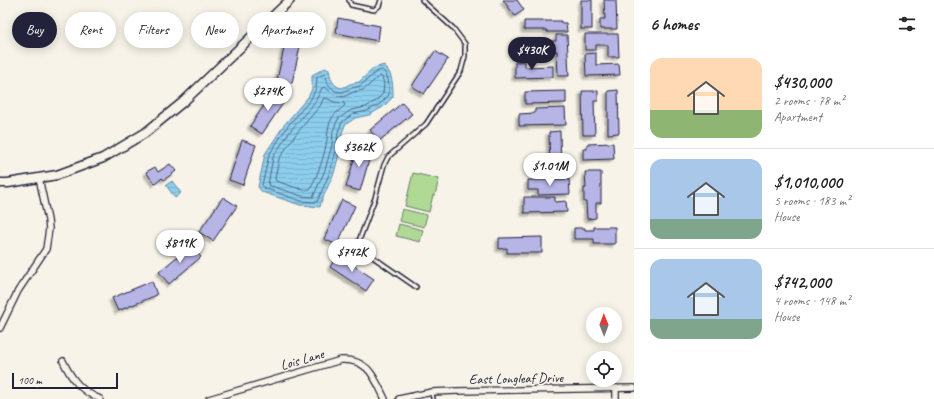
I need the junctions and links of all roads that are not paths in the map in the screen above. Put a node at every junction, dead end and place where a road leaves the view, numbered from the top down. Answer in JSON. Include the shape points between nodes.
{"nodes":[{"id":1,"x":290,"y":0,"type":"edge"},
{"id":2,"x":349,"y":0,"type":"edge"},
{"id":3,"x":381,"y":0,"type":"edge"},
{"id":4,"x":422,"y":0,"type":"edge"},
{"id":5,"x":39,"y":178,"type":"junction"},
{"id":6,"x":0,"y":184,"type":"edge"},
{"id":7,"x":416,"y":287,"type":"dead end"},
{"id":8,"x":0,"y":328,"type":"edge"},
{"id":9,"x":63,"y":361,"type":"dead end"},
{"id":10,"x":616,"y":388,"type":"junction"},
{"id":11,"x":634,"y":388,"type":"edge"},
{"id":12,"x":432,"y":392,"type":"junction"},
{"id":13,"x":100,"y":399,"type":"edge"},
{"id":14,"x":209,"y":399,"type":"edge"},
{"id":15,"x":385,"y":399,"type":"edge"},
{"id":16,"x":399,"y":399,"type":"edge"},
{"id":17,"x":433,"y":399,"type":"edge"},
{"id":18,"x":616,"y":399,"type":"edge"}],
"edges":[{"from":1,"to":5,"type":"main road","via":[[183,102],[145,133],[103,158],[57,175]]},
{"from":2,"to":3,"type":"lane","via":[[351,5],[374,10]]},
{"from":4,"to":7,"type":"lane","via":[[453,28],[465,44],[465,56],[461,71],[426,124],[388,157],[357,246]]},
{"from":5,"to":6,"type":"main road"},
{"from":5,"to":8,"type":"street","via":[[48,220],[46,249],[18,291]]},
{"from":9,"to":13,"type":"street","via":[[84,391]]},
{"from":10,"to":11,"type":"street","name":"East Longleaf Drive"},
{"from":10,"to":12,"type":"street","name":"East Longleaf Drive"},
{"from":10,"to":18,"type":"street"},
{"from":12,"to":16,"type":"street","name":"East Longleaf Drive"},
{"from":12,"to":17,"type":"lane"},
{"from":14,"to":15,"type":"street","name":"Lois Lane","via":[[341,360],[350,360],[359,362],[367,368]]}]}
